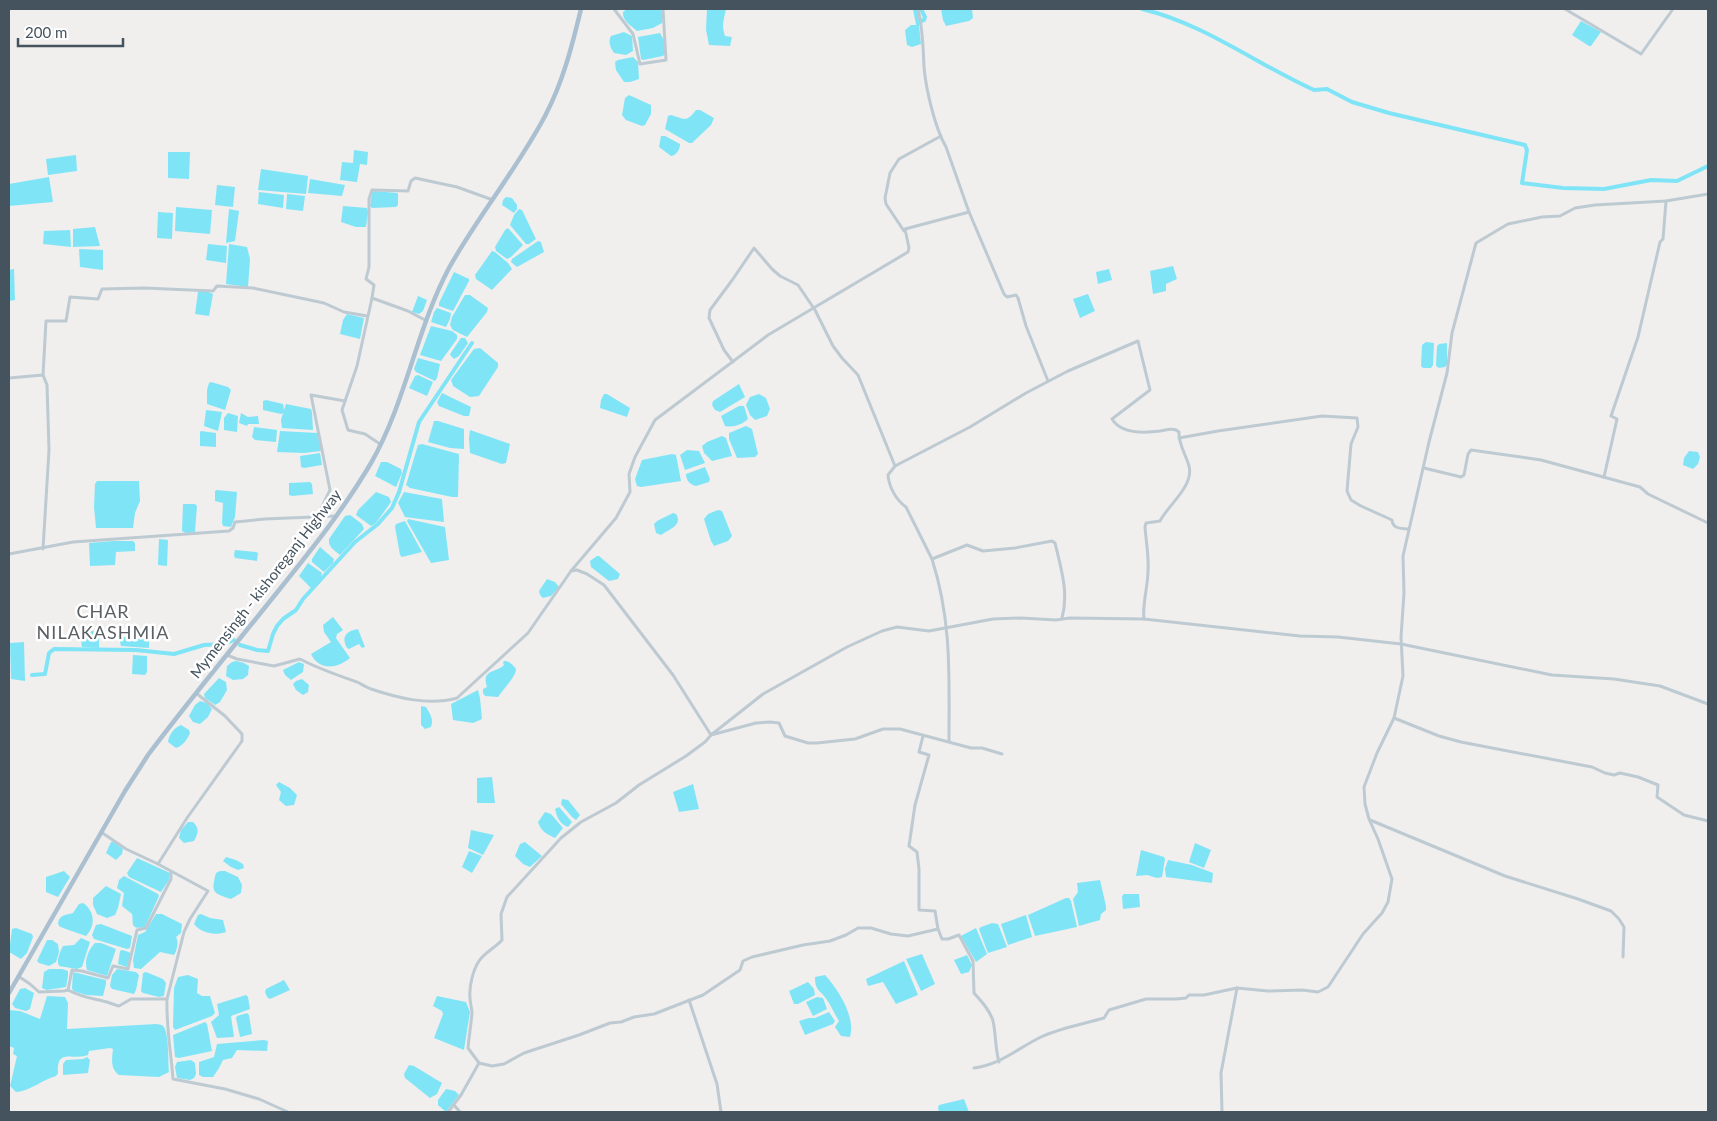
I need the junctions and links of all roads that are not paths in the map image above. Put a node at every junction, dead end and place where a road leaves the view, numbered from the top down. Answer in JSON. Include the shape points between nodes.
{"nodes":[{"id":1,"x":581,"y":9,"type":"edge"},
{"id":2,"x":614,"y":9,"type":"edge"},
{"id":3,"x":663,"y":9,"type":"edge"},
{"id":4,"x":918,"y":9,"type":"edge"},
{"id":5,"x":1565,"y":9,"type":"edge"},
{"id":6,"x":1673,"y":9,"type":"edge"},
{"id":7,"x":941,"y":136,"type":"junction"},
{"id":8,"x":1708,"y":194,"type":"edge"},
{"id":9,"x":493,"y":200,"type":"junction"},
{"id":10,"x":1666,"y":201,"type":"junction"},
{"id":11,"x":970,"y":212,"type":"junction"},
{"id":12,"x":904,"y":232,"type":"junction"},
{"id":13,"x":372,"y":298,"type":"junction"},
{"id":14,"x":814,"y":308,"type":"junction"},
{"id":15,"x":367,"y":316,"type":"junction"},
{"id":16,"x":425,"y":320,"type":"junction"},
{"id":17,"x":733,"y":362,"type":"junction"},
{"id":18,"x":43,"y":374,"type":"junction"},
{"id":19,"x":9,"y":378,"type":"edge"},
{"id":20,"x":1048,"y":381,"type":"junction"},
{"id":21,"x":344,"y":401,"type":"junction"},
{"id":22,"x":1179,"y":438,"type":"junction"},
{"id":23,"x":380,"y":444,"type":"junction"},
{"id":24,"x":895,"y":466,"type":"junction"},
{"id":25,"x":1423,"y":468,"type":"junction"},
{"id":26,"x":1604,"y":477,"type":"junction"},
{"id":27,"x":337,"y":516,"type":"junction"},
{"id":28,"x":317,"y":517,"type":"junction"},
{"id":29,"x":1708,"y":523,"type":"edge"},
{"id":30,"x":1408,"y":529,"type":"junction"},
{"id":31,"x":42,"y":549,"type":"junction"},
{"id":32,"x":9,"y":554,"type":"edge"},
{"id":33,"x":932,"y":559,"type":"junction"},
{"id":34,"x":571,"y":572,"type":"junction"},
{"id":35,"x":1062,"y":618,"type":"junction"},
{"id":36,"x":1144,"y":619,"type":"junction"},
{"id":37,"x":947,"y":627,"type":"junction"},
{"id":38,"x":1401,"y":644,"type":"junction"},
{"id":39,"x":227,"y":655,"type":"junction"},
{"id":40,"x":196,"y":693,"type":"junction"},
{"id":41,"x":1708,"y":704,"type":"edge"},
{"id":42,"x":1394,"y":718,"type":"junction"},
{"id":43,"x":711,"y":735,"type":"junction"},
{"id":44,"x":923,"y":736,"type":"junction"},
{"id":45,"x":950,"y":741,"type":"junction"},
{"id":46,"x":1002,"y":754,"type":"dead end"},
{"id":47,"x":1369,"y":819,"type":"junction"},
{"id":48,"x":1708,"y":821,"type":"edge"},
{"id":49,"x":101,"y":832,"type":"junction"},
{"id":50,"x":158,"y":864,"type":"junction"},
{"id":51,"x":171,"y":872,"type":"junction"},
{"id":52,"x":938,"y":929,"type":"junction"},
{"id":53,"x":1622,"y":957,"type":"dead end"},
{"id":54,"x":18,"y":976,"type":"junction"},
{"id":55,"x":1236,"y":988,"type":"junction"},
{"id":56,"x":68,"y":990,"type":"junction"},
{"id":57,"x":9,"y":993,"type":"edge"},
{"id":58,"x":167,"y":999,"type":"junction"},
{"id":59,"x":689,"y":1000,"type":"junction"},
{"id":60,"x":998,"y":1062,"type":"junction"},
{"id":61,"x":479,"y":1063,"type":"junction"},
{"id":62,"x":974,"y":1068,"type":"dead end"},
{"id":63,"x":454,"y":1105,"type":"junction"},
{"id":64,"x":288,"y":1112,"type":"edge"},
{"id":65,"x":448,"y":1112,"type":"edge"},
{"id":66,"x":460,"y":1112,"type":"edge"},
{"id":67,"x":721,"y":1112,"type":"edge"},
{"id":68,"x":1222,"y":1112,"type":"edge"}],
"edges":[{"from":1,"to":9,"type":"main road","name":"Mymensingh - kishoreganj Highway","via":[[568,59],[550,106]]},
{"from":2,"to":3,"type":"street","via":[[634,34],[640,64],[666,60]]},
{"from":4,"to":7,"type":"street","via":[[925,74]]},
{"from":5,"to":6,"type":"street","via":[[1641,54]]},
{"from":7,"to":11,"type":"street"},
{"from":7,"to":12,"type":"street","via":[[899,159],[890,173],[886,204]]},
{"from":8,"to":10,"type":"street"},
{"from":9,"to":13,"type":"street","via":[[457,187],[415,178],[408,191],[372,190],[366,279],[374,285]]},
{"from":9,"to":16,"type":"main road","name":"Mymensingh - kishoreganj Highway","via":[[450,268]]},
{"from":10,"to":25,"type":"street","via":[[1575,208],[1560,216],[1508,224],[1478,240],[1452,333],[1447,373]]},
{"from":10,"to":26,"type":"street","via":[[1663,239],[1638,337],[1611,416],[1617,419]]},
{"from":11,"to":12,"type":"street","via":[[905,229]]},
{"from":11,"to":20,"type":"street","via":[[1004,294],[1018,298]]},
{"from":12,"to":14,"type":"street","via":[[908,252]]},
{"from":13,"to":15,"type":"street"},
{"from":13,"to":16,"type":"street"},
{"from":14,"to":17,"type":"street","via":[[768,335]]},
{"from":14,"to":17,"type":"street","via":[[798,285],[780,276],[754,248],[710,310],[709,318]]},
{"from":14,"to":24,"type":"street","via":[[833,346],[858,375]]},
{"from":15,"to":18,"type":"street","via":[[253,288],[217,286],[214,291],[102,289],[98,299],[70,297],[66,321],[46,321]]},
{"from":15,"to":21,"type":"street","via":[[357,366]]},
{"from":16,"to":23,"type":"main road","name":"Mymensingh - kishoreganj Highway","via":[[399,400]]},
{"from":17,"to":34,"type":"street","via":[[654,420],[635,458],[629,474],[630,492],[616,518]]},
{"from":18,"to":19,"type":"street"},
{"from":18,"to":31,"type":"street","via":[[47,386],[49,450]]},
{"from":20,"to":22,"type":"street","via":[[1138,341],[1150,390],[1112,419],[1123,429],[1134,432],[1176,430]]},
{"from":20,"to":24,"type":"street"},
{"from":21,"to":23,"type":"street","via":[[342,410],[348,430],[365,434]]},
{"from":21,"to":28,"type":"street","via":[[311,394],[330,490]]},
{"from":22,"to":30,"type":"street","via":[[1322,416],[1357,418],[1347,491],[1351,500],[1392,520],[1395,527]]},
{"from":22,"to":36,"type":"street","via":[[1190,478],[1160,521],[1145,526],[1148,569]]},
{"from":23,"to":27,"type":"main road","name":"Mymensingh - kishoreganj Highway"},
{"from":24,"to":33,"type":"street","via":[[888,475],[889,482],[900,503],[906,507]]},
{"from":25,"to":26,"type":"street","via":[[1461,477],[1468,454],[1474,450],[1540,460]]},
{"from":25,"to":30,"type":"street"},
{"from":26,"to":29,"type":"street","via":[[1640,487]]},
{"from":27,"to":28,"type":"street"},
{"from":27,"to":39,"type":"main road","name":"Mymensingh - kishoreganj Highway"},
{"from":28,"to":31,"type":"street","via":[[265,518],[235,522],[229,531],[73,542]]},
{"from":30,"to":38,"type":"street","via":[[1402,561]]},
{"from":31,"to":32,"type":"street"},
{"from":33,"to":35,"type":"street","via":[[968,545],[983,551],[1052,540],[1064,583]]},
{"from":33,"to":37,"type":"street"},
{"from":34,"to":39,"type":"street","via":[[528,633],[457,698],[430,702],[412,700],[370,689],[300,659],[274,666]]},
{"from":34,"to":43,"type":"street","via":[[577,570],[588,574],[604,585],[673,675]]},
{"from":35,"to":36,"type":"street"},
{"from":35,"to":37,"type":"street","via":[[993,619]]},
{"from":36,"to":38,"type":"street"},
{"from":37,"to":43,"type":"street","via":[[929,630],[897,627],[847,647],[763,694]]},
{"from":37,"to":45,"type":"street"},
{"from":38,"to":41,"type":"street","via":[[1552,675],[1660,686]]},
{"from":38,"to":42,"type":"street","via":[[1403,676]]},
{"from":39,"to":40,"type":"main road","name":"Mymensingh - kishoreganj Highway"},
{"from":40,"to":49,"type":"main road","name":"Mymensingh - kishoreganj Highway","via":[[148,755]]},
{"from":40,"to":50,"type":"street","via":[[225,716],[242,734],[242,741]]},
{"from":42,"to":47,"type":"street","via":[[1364,787]]},
{"from":42,"to":48,"type":"street","via":[[1461,742],[1592,767],[1605,774],[1638,777],[1658,784],[1657,797],[1684,815]]},
{"from":43,"to":44,"type":"street","via":[[749,724],[770,722],[779,723],[785,736],[808,743],[854,739],[884,728]]},
{"from":43,"to":61,"type":"street","via":[[686,756],[616,803],[580,822],[507,897],[501,914],[502,940],[484,954],[473,972],[468,1048]]},
{"from":44,"to":45,"type":"street"},
{"from":44,"to":52,"type":"street","via":[[919,752],[929,755],[915,805],[909,846],[918,852],[919,910],[935,911]]},
{"from":45,"to":46,"type":"street"},
{"from":47,"to":53,"type":"street","via":[[1505,876],[1611,911],[1624,927]]},
{"from":47,"to":55,"type":"street","via":[[1392,879],[1388,902],[1328,987],[1318,992]]},
{"from":49,"to":50,"type":"street","via":[[126,849]]},
{"from":49,"to":54,"type":"main road","name":"Mymensingh - kishoreganj Highway"},
{"from":50,"to":51,"type":"street"},
{"from":51,"to":56,"type":"street","via":[[171,879],[146,928],[137,930],[128,969],[113,966],[108,978],[72,970]]},
{"from":51,"to":58,"type":"street","via":[[208,891],[184,932]]},
{"from":52,"to":59,"type":"street","via":[[908,936],[858,928],[830,941],[752,957],[743,961],[740,970],[730,977]]},
{"from":52,"to":60,"type":"street","via":[[942,938],[959,935],[973,961],[974,993],[992,1020]]},
{"from":54,"to":56,"type":"street","via":[[39,992]]},
{"from":54,"to":57,"type":"main road","name":"Mymensingh - kishoreganj Highway"},
{"from":55,"to":60,"type":"street","via":[[1186,998],[1146,999],[1109,1010],[1104,1018],[1042,1037]]},
{"from":55,"to":68,"type":"street","via":[[1221,1073]]},
{"from":56,"to":58,"type":"street","via":[[119,1006],[132,999]]},
{"from":58,"to":64,"type":"street","via":[[173,1079],[225,1089]]},
{"from":59,"to":61,"type":"street","via":[[654,1014],[610,1023],[524,1053],[504,1064]]},
{"from":59,"to":67,"type":"street","via":[[717,1084]]},
{"from":60,"to":62,"type":"street"},
{"from":61,"to":63,"type":"street"},
{"from":63,"to":65,"type":"street"},
{"from":63,"to":66,"type":"street"}]}
